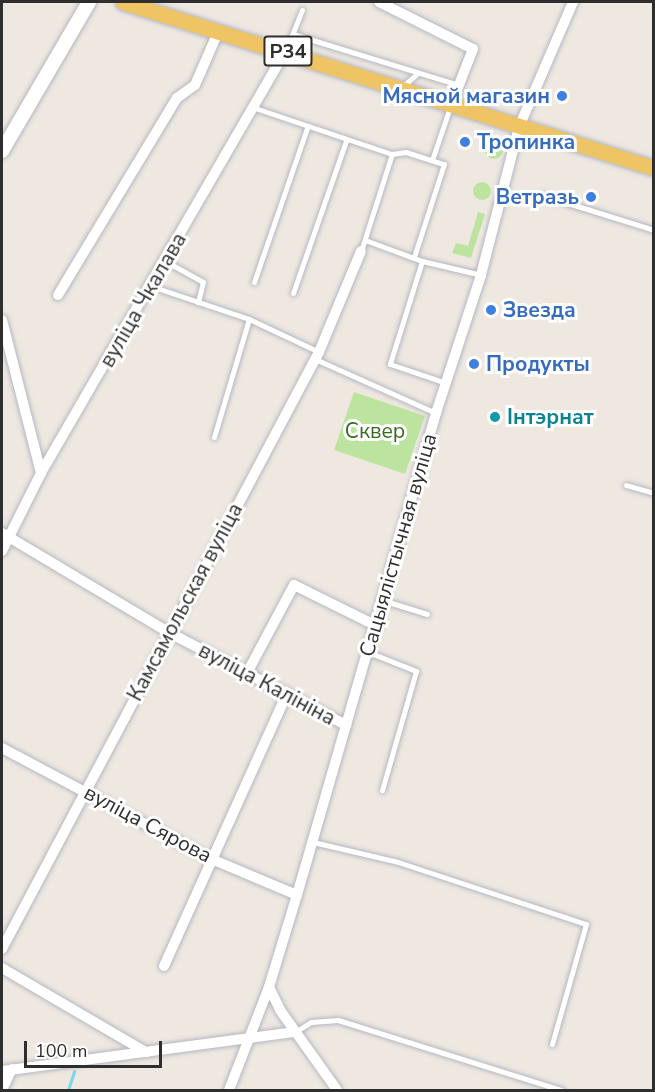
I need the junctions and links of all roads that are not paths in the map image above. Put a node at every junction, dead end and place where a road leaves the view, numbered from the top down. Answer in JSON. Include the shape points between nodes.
{"nodes":[{"id":1,"x":89,"y":2,"type":"edge"},
{"id":2,"x":123,"y":2,"type":"edge"},
{"id":3,"x":379,"y":2,"type":"edge"},
{"id":4,"x":569,"y":3,"type":"edge"},
{"id":5,"x":302,"y":10,"type":"dead end"},
{"id":6,"x":219,"y":30,"type":"junction"},
{"id":7,"x":293,"y":34,"type":"junction"},
{"id":8,"x":286,"y":50,"type":"junction"},
{"id":9,"x":417,"y":74,"type":"junction"},
{"id":10,"x":459,"y":85,"type":"junction"},
{"id":11,"x":400,"y":88,"type":"junction"},
{"id":12,"x":451,"y":105,"type":"junction"},
{"id":13,"x":255,"y":108,"type":"junction"},
{"id":14,"x":519,"y":127,"type":"junction"},
{"id":15,"x":307,"y":128,"type":"junction"},
{"id":16,"x":346,"y":141,"type":"junction"},
{"id":17,"x":2,"y":151,"type":"edge"},
{"id":18,"x":392,"y":154,"type":"junction"},
{"id":19,"x":432,"y":160,"type":"junction"},
{"id":20,"x":654,"y":168,"type":"edge"},
{"id":21,"x":542,"y":195,"type":"dead end"},
{"id":22,"x":654,"y":230,"type":"edge"},
{"id":23,"x":363,"y":246,"type":"junction"},
{"id":24,"x":414,"y":257,"type":"junction"},
{"id":25,"x":165,"y":261,"type":"junction"},
{"id":26,"x":422,"y":261,"type":"junction"},
{"id":27,"x":481,"y":275,"type":"junction"},
{"id":28,"x":254,"y":282,"type":"dead end"},
{"id":29,"x":151,"y":286,"type":"junction"},
{"id":30,"x":293,"y":293,"type":"dead end"},
{"id":31,"x":58,"y":295,"type":"dead end"},
{"id":32,"x":198,"y":302,"type":"junction"},
{"id":33,"x":249,"y":319,"type":"junction"},
{"id":34,"x":2,"y":320,"type":"edge"},
{"id":35,"x":317,"y":356,"type":"junction"},
{"id":36,"x":446,"y":383,"type":"junction"},
{"id":37,"x":436,"y":412,"type":"junction"},
{"id":38,"x":214,"y":437,"type":"dead end"},
{"id":39,"x":41,"y":473,"type":"junction"},
{"id":40,"x":626,"y":485,"type":"dead end"},
{"id":41,"x":654,"y":494,"type":"edge"},
{"id":42,"x":5,"y":535,"type":"edge"},
{"id":43,"x":2,"y":551,"type":"edge"},
{"id":44,"x":385,"y":601,"type":"junction"},
{"id":45,"x":427,"y":614,"type":"dead end"},
{"id":46,"x":377,"y":626,"type":"junction"},
{"id":47,"x":170,"y":633,"type":"junction"},
{"id":48,"x":368,"y":652,"type":"junction"},
{"id":49,"x":247,"y":673,"type":"junction"},
{"id":50,"x":287,"y":693,"type":"junction"},
{"id":51,"x":346,"y":725,"type":"junction"},
{"id":52,"x":2,"y":748,"type":"edge"},
{"id":53,"x":83,"y":790,"type":"junction"},
{"id":54,"x":382,"y":790,"type":"dead end"},
{"id":55,"x":311,"y":842,"type":"junction"},
{"id":56,"x":210,"y":858,"type":"junction"},
{"id":57,"x":297,"y":895,"type":"junction"},
{"id":58,"x":2,"y":949,"type":"edge"},
{"id":59,"x":164,"y":966,"type":"dead end"},
{"id":60,"x":2,"y":968,"type":"edge"},
{"id":61,"x":269,"y":987,"type":"junction"},
{"id":62,"x":295,"y":1032,"type":"junction"},
{"id":63,"x":245,"y":1039,"type":"junction"},
{"id":64,"x":552,"y":1044,"type":"dead end"},
{"id":65,"x":147,"y":1052,"type":"junction"},
{"id":66,"x":7,"y":1070,"type":"edge"},
{"id":67,"x":2,"y":1090,"type":"edge"},
{"id":68,"x":229,"y":1090,"type":"edge"},
{"id":69,"x":337,"y":1090,"type":"edge"},
{"id":70,"x":562,"y":1090,"type":"edge"}],
"edges":[{"from":1,"to":17,"type":"street"},
{"from":2,"to":6,"type":"main road","number":"Р34"},
{"from":3,"to":10,"type":"street","via":[[473,49]]},
{"from":4,"to":14,"type":"street","name":"Сацыялістычная вуліца"},
{"from":5,"to":7,"type":"lane"},
{"from":6,"to":8,"type":"main road","number":"Р34"},
{"from":6,"to":31,"type":"street","via":[[195,85],[177,98]]},
{"from":7,"to":8,"type":"lane"},
{"from":7,"to":9,"type":"lane"},
{"from":8,"to":11,"type":"main road","number":"Р34"},
{"from":8,"to":13,"type":"street","name":"вуліца Чкалава"},
{"from":9,"to":10,"type":"lane"},
{"from":9,"to":11,"type":"lane"},
{"from":10,"to":12,"type":"street"},
{"from":11,"to":12,"type":"main road","number":"Р34"},
{"from":12,"to":14,"type":"main road","number":"Р34"},
{"from":12,"to":19,"type":"lane"},
{"from":13,"to":15,"type":"lane"},
{"from":13,"to":25,"type":"street","name":"вуліца Чкалава"},
{"from":14,"to":20,"type":"main road","number":"Р34"},
{"from":14,"to":27,"type":"street","name":"Сацыялістычная вуліца"},
{"from":15,"to":16,"type":"lane"},
{"from":15,"to":28,"type":"lane"},
{"from":16,"to":18,"type":"lane"},
{"from":16,"to":30,"type":"lane"},
{"from":18,"to":19,"type":"lane","via":[[405,152]]},
{"from":18,"to":23,"type":"lane"},
{"from":19,"to":24,"type":"lane","via":[[444,164]]},
{"from":21,"to":22,"type":"lane"},
{"from":23,"to":24,"type":"lane"},
{"from":23,"to":35,"type":"street","name":"Камсамольская вуліца"},
{"from":24,"to":26,"type":"lane"},
{"from":25,"to":29,"type":"street","name":"вуліца Чкалава"},
{"from":25,"to":32,"type":"lane","via":[[203,282]]},
{"from":26,"to":27,"type":"lane"},
{"from":26,"to":36,"type":"lane","via":[[390,364]]},
{"from":27,"to":36,"type":"street","name":"Сацыялістычная вуліца"},
{"from":29,"to":32,"type":"lane"},
{"from":29,"to":39,"type":"street","name":"вуліца Чкалава"},
{"from":32,"to":33,"type":"lane"},
{"from":33,"to":35,"type":"lane"},
{"from":33,"to":38,"type":"lane"},
{"from":34,"to":39,"type":"street"},
{"from":35,"to":37,"type":"lane"},
{"from":35,"to":47,"type":"street","name":"Камсамольская вуліца"},
{"from":36,"to":37,"type":"street","name":"Сацыялістычная вуліца"},
{"from":37,"to":44,"type":"street","name":"Сацыялістычная вуліца"},
{"from":39,"to":42,"type":"street","name":"вуліца Чкалава"},
{"from":40,"to":41,"type":"lane"},
{"from":42,"to":43,"type":"street","name":"вуліца Чкалава"},
{"from":42,"to":47,"type":"street","name":"вуліца Калініна"},
{"from":44,"to":45,"type":"lane"},
{"from":44,"to":46,"type":"street","name":"Сацыялістычная вуліца"},
{"from":46,"to":48,"type":"street","name":"Сацыялістычная вуліца"},
{"from":46,"to":49,"type":"street","via":[[294,585]]},
{"from":47,"to":49,"type":"street","name":"вуліца Калініна"},
{"from":47,"to":53,"type":"street","name":"Камсамольская вуліца"},
{"from":48,"to":51,"type":"street","name":"Сацыялістычная вуліца"},
{"from":48,"to":54,"type":"lane","via":[[416,671]]},
{"from":49,"to":50,"type":"street","name":"вуліца Калініна"},
{"from":50,"to":51,"type":"street","name":"вуліца Калініна"},
{"from":50,"to":56,"type":"street"},
{"from":51,"to":55,"type":"street","name":"Сацыялістычная вуліца"},
{"from":52,"to":53,"type":"street","name":"вуліца Сярова"},
{"from":53,"to":56,"type":"street","name":"вуліца Сярова"},
{"from":53,"to":58,"type":"street","name":"Камсамольская вуліца"},
{"from":55,"to":57,"type":"street","name":"Сацыялістычная вуліца"},
{"from":55,"to":64,"type":"lane","via":[[398,862],[586,924]]},
{"from":56,"to":57,"type":"street","name":"вуліца Сярова"},
{"from":56,"to":59,"type":"street"},
{"from":57,"to":61,"type":"street","name":"Сацыялістычная вуліца"},
{"from":60,"to":65,"type":"street"},
{"from":61,"to":62,"type":"street"},
{"from":61,"to":63,"type":"street","name":"Сацыялістычная вуліца"},
{"from":62,"to":63,"type":"street"},
{"from":62,"to":69,"type":"street"},
{"from":62,"to":70,"type":"lane","via":[[311,1022],[338,1020]]},
{"from":63,"to":65,"type":"street"},
{"from":63,"to":68,"type":"street","name":"Сацыялістычная вуліца"},
{"from":65,"to":66,"type":"street"},
{"from":66,"to":67,"type":"street"}]}
